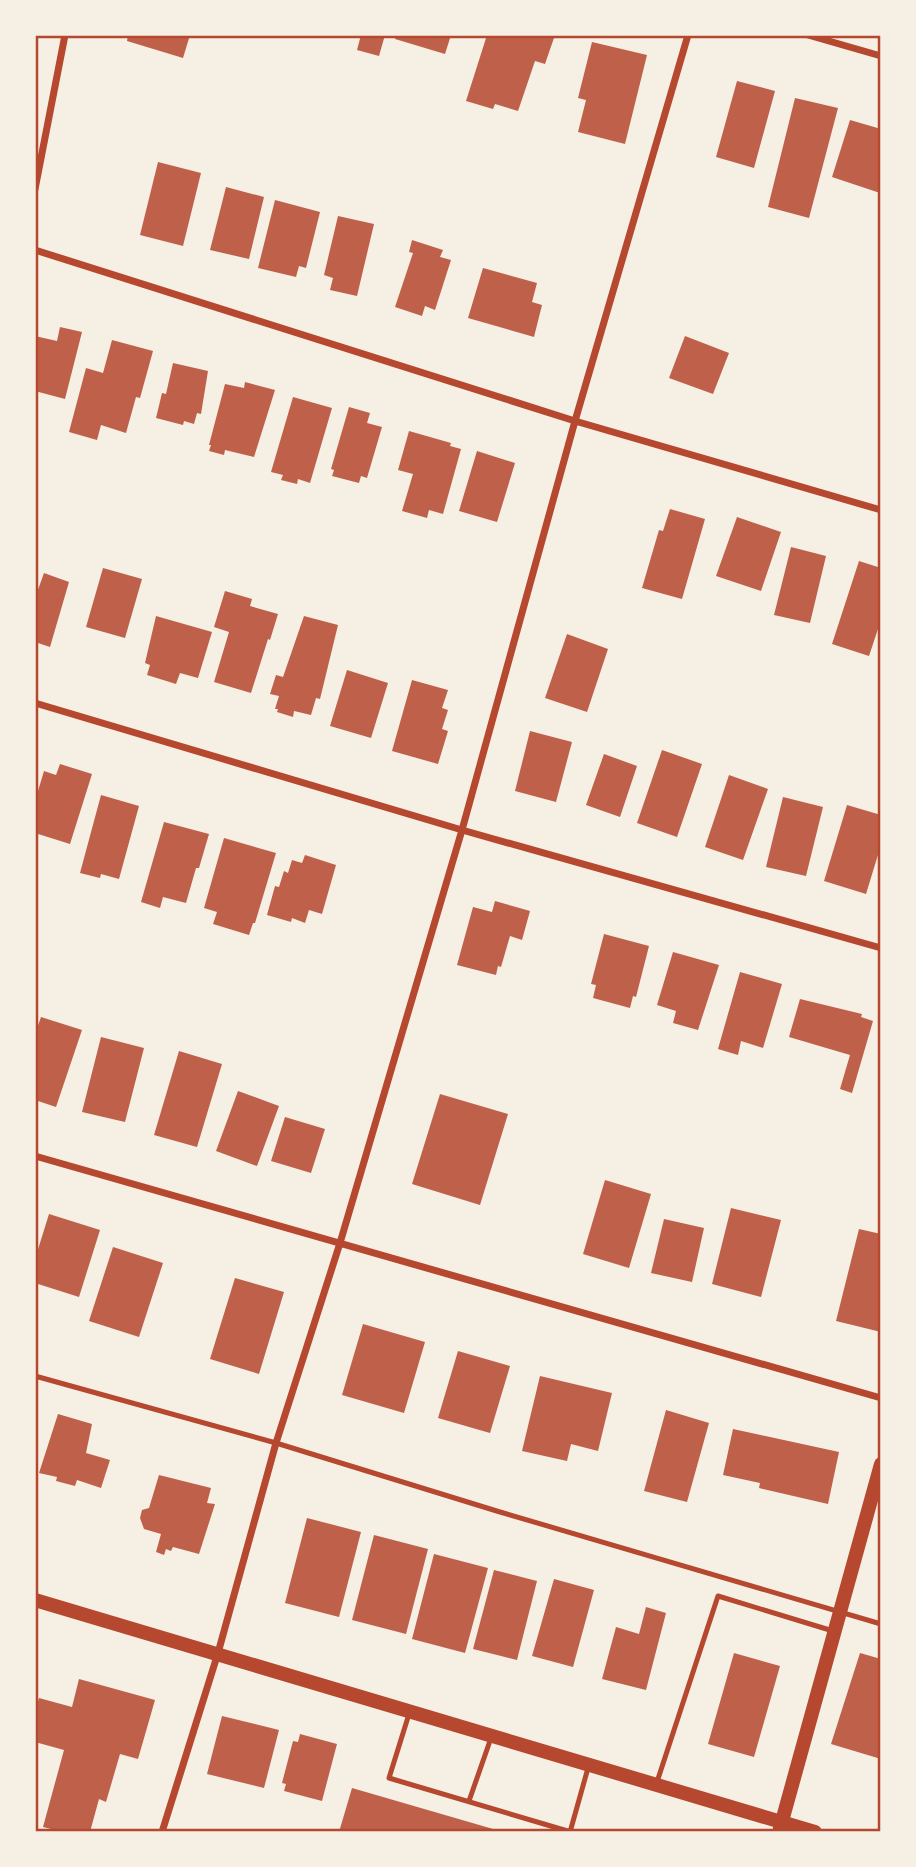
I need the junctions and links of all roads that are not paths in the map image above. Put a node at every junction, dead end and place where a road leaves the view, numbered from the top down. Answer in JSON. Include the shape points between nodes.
{"nodes":[{"id":1,"x":65,"y":35,"type":"edge"},
{"id":2,"x":688,"y":35,"type":"edge"},
{"id":3,"x":808,"y":35,"type":"edge"},
{"id":4,"x":881,"y":56,"type":"edge"},
{"id":5,"x":35,"y":189,"type":"edge"},
{"id":6,"x":35,"y":250,"type":"edge"},
{"id":7,"x":575,"y":421,"type":"junction"},
{"id":8,"x":881,"y":510,"type":"edge"},
{"id":9,"x":35,"y":703,"type":"edge"},
{"id":10,"x":462,"y":830,"type":"junction"},
{"id":11,"x":881,"y":948,"type":"edge"},
{"id":12,"x":35,"y":1156,"type":"edge"},
{"id":13,"x":340,"y":1243,"type":"junction"},
{"id":14,"x":35,"y":1376,"type":"edge"},
{"id":15,"x":881,"y":1398,"type":"edge"},
{"id":16,"x":276,"y":1443,"type":"junction"},
{"id":17,"x":881,"y":1464,"type":"edge"},
{"id":18,"x":35,"y":1600,"type":"edge"},
{"id":19,"x":840,"y":1612,"type":"junction"},
{"id":20,"x":881,"y":1624,"type":"edge"},
{"id":21,"x":835,"y":1632,"type":"junction"},
{"id":22,"x":218,"y":1653,"type":"junction"},
{"id":23,"x":410,"y":1710,"type":"junction"},
{"id":24,"x":492,"y":1735,"type":"junction"},
{"id":25,"x":589,"y":1764,"type":"junction"},
{"id":26,"x":656,"y":1785,"type":"junction"},
{"id":27,"x":469,"y":1801,"type":"junction"},
{"id":28,"x":780,"y":1827,"type":"edge"},
{"id":29,"x":162,"y":1832,"type":"edge"},
{"id":30,"x":570,"y":1832,"type":"edge"},
{"id":31,"x":815,"y":1832,"type":"edge"}],
"edges":[{"from":1,"to":5,"type":"street"},
{"from":2,"to":7,"type":"street"},
{"from":3,"to":4,"type":"street"},
{"from":6,"to":7,"type":"street"},
{"from":7,"to":8,"type":"street"},
{"from":7,"to":10,"type":"street"},
{"from":9,"to":10,"type":"street"},
{"from":10,"to":11,"type":"street"},
{"from":10,"to":13,"type":"street"},
{"from":12,"to":13,"type":"street"},
{"from":13,"to":15,"type":"street"},
{"from":13,"to":16,"type":"street"},
{"from":14,"to":16,"type":"lane"},
{"from":16,"to":19,"type":"lane"},
{"from":16,"to":22,"type":"street"},
{"from":17,"to":19,"type":"main road"},
{"from":18,"to":22,"type":"main road"},
{"from":19,"to":20,"type":"lane"},
{"from":19,"to":21,"type":"main road"},
{"from":21,"to":26,"type":"lane","via":[[718,1596]]},
{"from":21,"to":28,"type":"main road"},
{"from":22,"to":23,"type":"main road"},
{"from":22,"to":29,"type":"street"},
{"from":23,"to":24,"type":"main road"},
{"from":23,"to":27,"type":"lane","via":[[389,1778]]},
{"from":24,"to":25,"type":"main road"},
{"from":24,"to":27,"type":"lane"},
{"from":25,"to":26,"type":"main road"},
{"from":25,"to":30,"type":"lane"},
{"from":26,"to":28,"type":"main road"},
{"from":27,"to":30,"type":"lane"},
{"from":28,"to":31,"type":"main road"}]}
